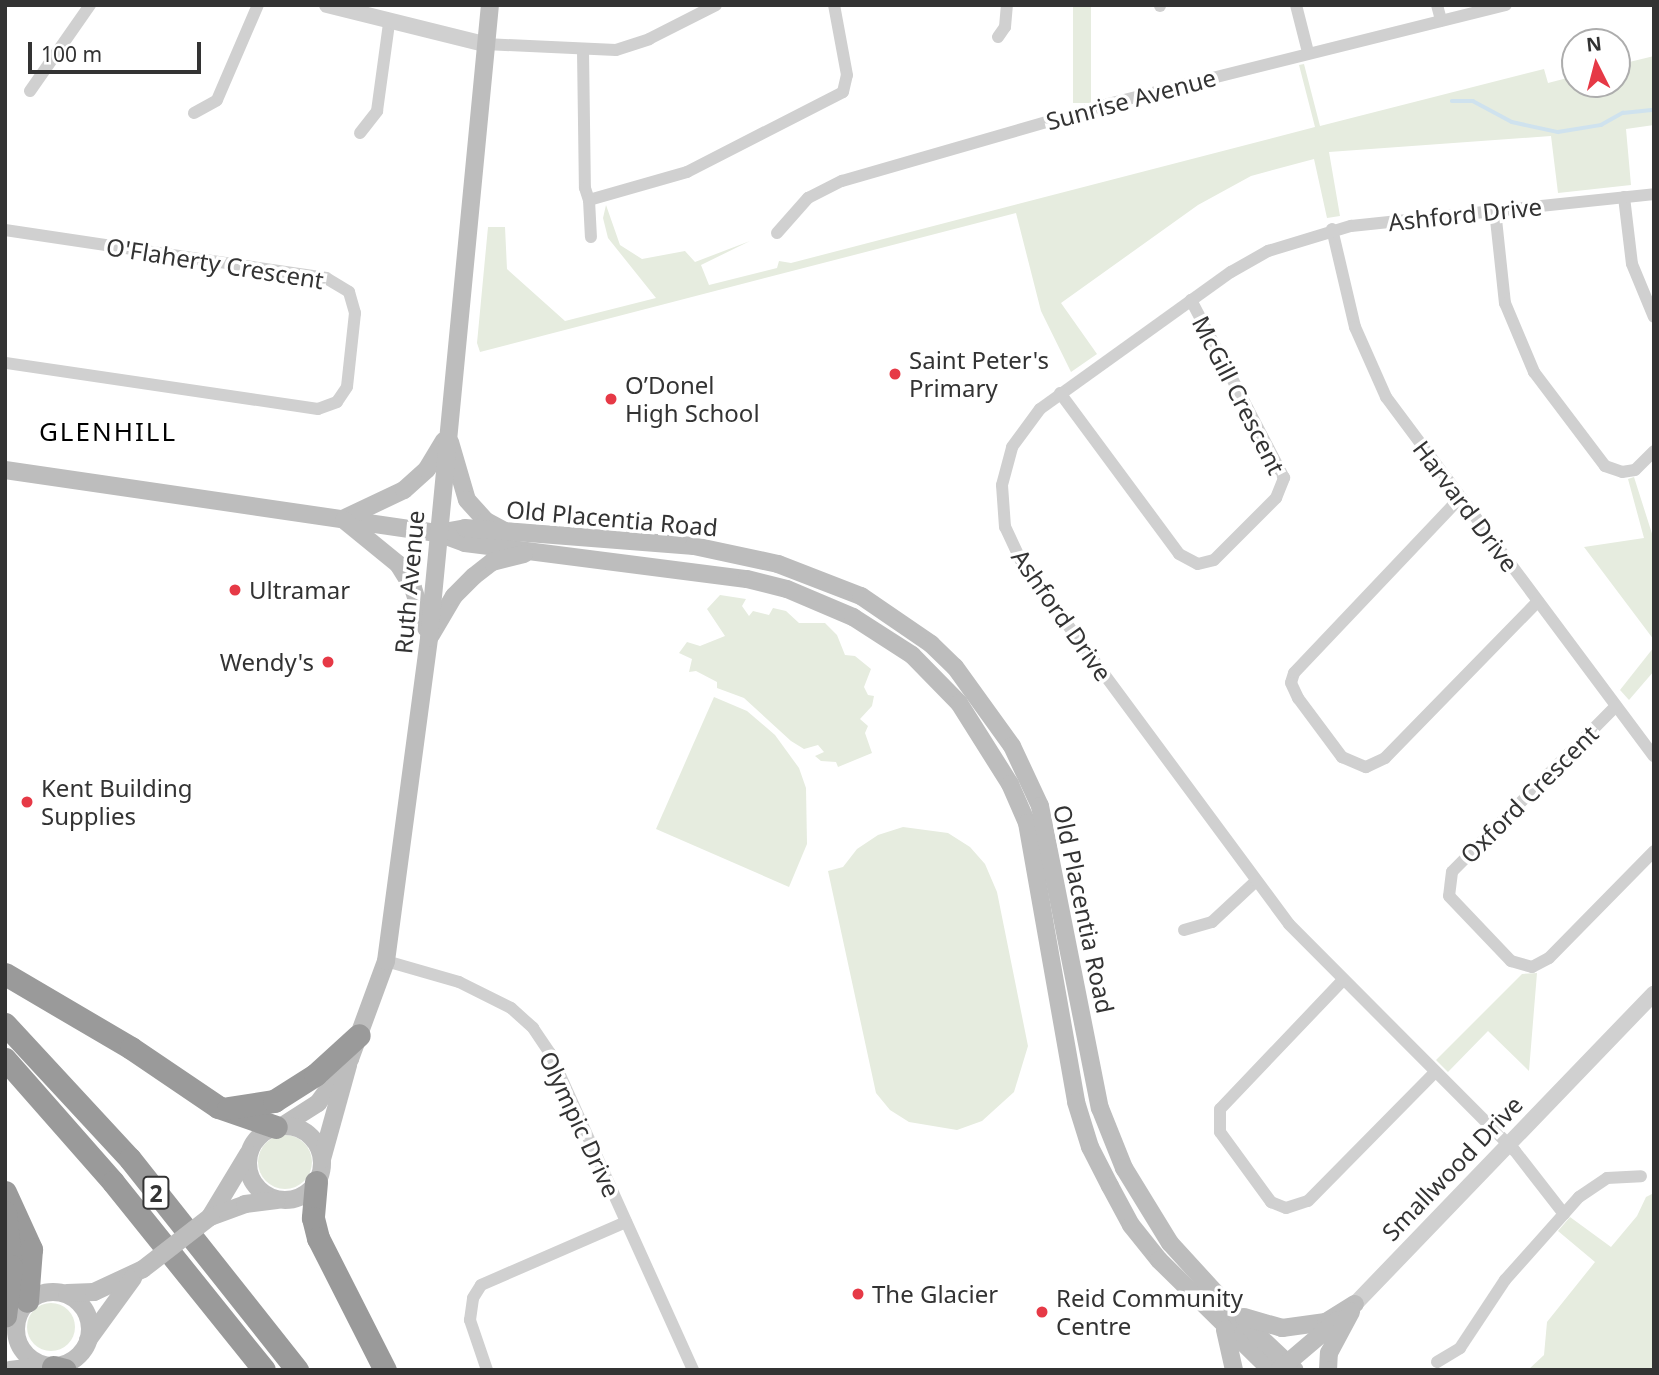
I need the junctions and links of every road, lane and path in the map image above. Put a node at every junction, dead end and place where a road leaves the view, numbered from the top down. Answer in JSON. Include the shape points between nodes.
{"nodes":[{"id":1,"x":90,"y":5,"type":"edge"},
{"id":2,"x":258,"y":5,"type":"edge"},
{"id":3,"x":327,"y":5,"type":"edge"},
{"id":4,"x":490,"y":5,"type":"edge"},
{"id":5,"x":716,"y":5,"type":"edge"},
{"id":6,"x":834,"y":5,"type":"edge"},
{"id":7,"x":1007,"y":5,"type":"edge"},
{"id":8,"x":1296,"y":5,"type":"edge"},
{"id":9,"x":1437,"y":5,"type":"edge"},
{"id":10,"x":1506,"y":5,"type":"edge"},
{"id":11,"x":1441,"y":20,"type":"junction"},
{"id":12,"x":389,"y":23,"type":"junction"},
{"id":13,"x":998,"y":37,"type":"dead end"},
{"id":14,"x":485,"y":44,"type":"junction"},
{"id":15,"x":583,"y":51,"type":"junction"},
{"id":16,"x":1308,"y":52,"type":"junction"},
{"id":17,"x":30,"y":91,"type":"dead end"},
{"id":18,"x":194,"y":113,"type":"dead end"},
{"id":19,"x":360,"y":132,"type":"dead end"},
{"id":20,"x":1654,"y":194,"type":"edge"},
{"id":21,"x":1624,"y":197,"type":"junction"},
{"id":22,"x":589,"y":200,"type":"junction"},
{"id":23,"x":1495,"y":210,"type":"junction"},
{"id":24,"x":1332,"y":229,"type":"junction"},
{"id":25,"x":5,"y":230,"type":"edge"},
{"id":26,"x":777,"y":233,"type":"dead end"},
{"id":27,"x":591,"y":237,"type":"dead end"},
{"id":28,"x":1191,"y":300,"type":"junction"},
{"id":29,"x":1654,"y":317,"type":"edge"},
{"id":30,"x":5,"y":363,"type":"edge"},
{"id":31,"x":1060,"y":393,"type":"junction"},
{"id":32,"x":448,"y":435,"type":"junction"},
{"id":33,"x":1654,"y":451,"type":"edge"},
{"id":34,"x":5,"y":470,"type":"edge"},
{"id":35,"x":1460,"y":498,"type":"junction"},
{"id":36,"x":342,"y":519,"type":"junction"},
{"id":37,"x":438,"y":533,"type":"junction"},
{"id":38,"x":516,"y":534,"type":"junction"},
{"id":39,"x":530,"y":552,"type":"junction"},
{"id":40,"x":1538,"y":601,"type":"junction"},
{"id":41,"x":429,"y":638,"type":"junction"},
{"id":42,"x":1616,"y":706,"type":"junction"},
{"id":43,"x":1654,"y":756,"type":"edge"},
{"id":44,"x":1654,"y":851,"type":"edge"},
{"id":45,"x":1256,"y":881,"type":"junction"},
{"id":46,"x":1184,"y":930,"type":"dead end"},
{"id":47,"x":386,"y":961,"type":"junction"},
{"id":48,"x":5,"y":974,"type":"edge"},
{"id":49,"x":1343,"y":980,"type":"junction"},
{"id":50,"x":1654,"y":993,"type":"edge"},
{"id":51,"x":5,"y":1024,"type":"edge"},
{"id":52,"x":359,"y":1035,"type":"junction"},
{"id":53,"x":5,"y":1059,"type":"edge"},
{"id":54,"x":350,"y":1059,"type":"junction"},
{"id":55,"x":1435,"y":1072,"type":"junction"},
{"id":56,"x":218,"y":1107,"type":"junction"},
{"id":57,"x":279,"y":1126,"type":"junction"},
{"id":58,"x":1508,"y":1143,"type":"junction"},
{"id":59,"x":250,"y":1150,"type":"junction"},
{"id":60,"x":319,"y":1172,"type":"junction"},
{"id":61,"x":1641,"y":1176,"type":"dead end"},
{"id":62,"x":5,"y":1192,"type":"edge"},
{"id":63,"x":277,"y":1200,"type":"junction"},
{"id":64,"x":5,"y":1212,"type":"edge"},
{"id":65,"x":1564,"y":1214,"type":"junction"},
{"id":66,"x":210,"y":1217,"type":"junction"},
{"id":67,"x":626,"y":1222,"type":"junction"},
{"id":68,"x":139,"y":1272,"type":"junction"},
{"id":69,"x":67,"y":1293,"type":"junction"},
{"id":70,"x":1356,"y":1304,"type":"junction"},
{"id":71,"x":18,"y":1310,"type":"edge"},
{"id":72,"x":1226,"y":1318,"type":"junction"},
{"id":73,"x":5,"y":1334,"type":"edge"},
{"id":74,"x":87,"y":1341,"type":"junction"},
{"id":75,"x":1437,"y":1362,"type":"dead end"},
{"id":76,"x":53,"y":1368,"type":"edge"},
{"id":77,"x":1283,"y":1368,"type":"edge"},
{"id":78,"x":10,"y":1370,"type":"edge"},
{"id":79,"x":264,"y":1370,"type":"edge"},
{"id":80,"x":297,"y":1370,"type":"edge"},
{"id":81,"x":384,"y":1370,"type":"edge"},
{"id":82,"x":487,"y":1370,"type":"edge"},
{"id":83,"x":693,"y":1370,"type":"edge"},
{"id":84,"x":1234,"y":1370,"type":"edge"},
{"id":85,"x":1328,"y":1370,"type":"edge"}],
"edges":[{"from":1,"to":17,"type":"street"},
{"from":2,"to":18,"type":"street","via":[[217,100]]},
{"from":3,"to":12,"type":"street"},
{"from":4,"to":14,"type":"main road","name":"Ruth Avenue"},
{"from":5,"to":15,"type":"street","via":[[638,44]]},
{"from":6,"to":22,"type":"street","via":[[848,80],[843,92],[695,169]]},
{"from":7,"to":13,"type":"street","via":[[1005,27]]},
{"from":8,"to":16,"type":"street"},
{"from":9,"to":11,"type":"street"},
{"from":10,"to":11,"type":"street","name":"Sunrise Avenue"},
{"from":11,"to":16,"type":"street","name":"Sunrise Avenue"},
{"from":12,"to":14,"type":"street"},
{"from":12,"to":19,"type":"street","via":[[377,111]]},
{"from":14,"to":15,"type":"street"},
{"from":14,"to":32,"type":"main road","name":"Ruth Avenue"},
{"from":15,"to":22,"type":"street","via":[[585,188]]},
{"from":16,"to":26,"type":"street","name":"Sunrise Avenue","via":[[842,181],[808,198]]},
{"from":20,"to":21,"type":"street","name":"Ashford Drive"},
{"from":21,"to":23,"type":"street","name":"Ashford Drive"},
{"from":21,"to":29,"type":"street","via":[[1632,264]]},
{"from":22,"to":27,"type":"street"},
{"from":23,"to":24,"type":"street","name":"Ashford Drive"},
{"from":23,"to":33,"type":"street","via":[[1506,303],[1534,372],[1605,466],[1622,472],[1634,470]]},
{"from":24,"to":28,"type":"street","name":"Ashford Drive","via":[[1269,251]]},
{"from":24,"to":35,"type":"street","name":"Harvard Drive","via":[[1353,319],[1371,369],[1395,411]]},
{"from":25,"to":30,"type":"street","name":"O'Flaherty Crescent","via":[[326,278],[349,292],[355,313],[348,387],[337,402],[318,409]]},
{"from":28,"to":31,"type":"street","name":"Ashford Drive"},
{"from":28,"to":31,"type":"street","name":"McGill Crescent","via":[[1284,478],[1276,498],[1214,560],[1198,564],[1179,554]]},
{"from":31,"to":45,"type":"street","name":"Ashford Drive","via":[[1026,423],[1008,456],[1001,495],[1008,536],[1028,572]]},
{"from":32,"to":36,"type":"main road","via":[[427,469],[404,490]]},
{"from":32,"to":37,"type":"main road","name":"Ruth Avenue"},
{"from":32,"to":38,"type":"main road","via":[[471,506],[492,525]]},
{"from":34,"to":36,"type":"main road","name":"Old Placentia Road"},
{"from":35,"to":40,"type":"street","name":"Harvard Drive"},
{"from":35,"to":40,"type":"street","via":[[1293,673],[1291,683],[1298,698],[1342,757],[1366,767],[1384,758]]},
{"from":36,"to":37,"type":"main road","name":"Old Placentia Road"},
{"from":36,"to":41,"type":"main road","via":[[398,564],[413,588]]},
{"from":37,"to":38,"type":"main road","name":"Old Placentia Road","via":[[465,528]]},
{"from":37,"to":39,"type":"main road","name":"Old Placentia Road","via":[[465,543]]},
{"from":37,"to":41,"type":"main road","name":"Ruth Avenue"},
{"from":38,"to":72,"type":"main road","name":"Old Placentia Road","via":[[694,547],[778,564],[861,596],[931,644],[955,667],[1012,746],[1040,806],[1100,1108],[1124,1168],[1170,1243]]},
{"from":39,"to":41,"type":"main road","via":[[484,567],[454,596]]},
{"from":39,"to":72,"type":"main road","name":"Old Placentia Road","via":[[703,571],[787,589],[853,617],[912,655],[960,703],[1010,784],[1027,823],[1076,1102],[1090,1147],[1131,1225]]},
{"from":40,"to":42,"type":"street","name":"Harvard Drive"},
{"from":41,"to":47,"type":"main road","name":"Ruth Avenue"},
{"from":42,"to":43,"type":"street","name":"Harvard Drive"},
{"from":42,"to":44,"type":"street","name":"Oxford Crescent","via":[[1452,872],[1448,896],[1511,961],[1532,967],[1549,958]]},
{"from":45,"to":46,"type":"street","via":[[1212,922]]},
{"from":45,"to":49,"type":"street","name":"Ashford Drive","via":[[1289,925]]},
{"from":47,"to":52,"type":"main road","name":"Ruth Avenue"},
{"from":47,"to":67,"type":"street","name":"Olympic Drive","via":[[459,982],[511,1008],[533,1028],[550,1053]]},
{"from":48,"to":56,"type":"highway","via":[[131,1048]]},
{"from":49,"to":55,"type":"street","name":"Ashford Drive"},
{"from":49,"to":55,"type":"street","via":[[1220,1109],[1220,1132],[1271,1202],[1292,1208],[1308,1202]]},
{"from":50,"to":58,"type":"street","name":"Smallwood Drive"},
{"from":51,"to":80,"type":"highway","number":"2","via":[[130,1159]]},
{"from":52,"to":54,"type":"main road","name":"Ruth Avenue"},
{"from":52,"to":56,"type":"highway","via":[[316,1075],[274,1101],[238,1110]]},
{"from":53,"to":79,"type":"highway","number":"2","via":[[113,1182]]},
{"from":54,"to":57,"type":"main road","name":"Ruth Avenue","via":[[318,1103]]},
{"from":54,"to":60,"type":"main road"},
{"from":55,"to":58,"type":"street","name":"Ashford Drive"},
{"from":56,"to":57,"type":"highway"},
{"from":57,"to":59,"type":"main road","via":[[261,1133]]},
{"from":57,"to":60,"type":"main road","via":[[311,1136]]},
{"from":58,"to":65,"type":"street","name":"Ashford Drive"},
{"from":58,"to":70,"type":"street","name":"Smallwood Drive"},
{"from":59,"to":63,"type":"main road","via":[[252,1180]]},
{"from":59,"to":66,"type":"main road","via":[[234,1184]]},
{"from":60,"to":63,"type":"main road","via":[[302,1196]]},
{"from":60,"to":81,"type":"highway","via":[[313,1216],[318,1238]]},
{"from":61,"to":65,"type":"street","via":[[1607,1178]]},
{"from":62,"to":71,"type":"highway","via":[[31,1249]]},
{"from":63,"to":66,"type":"main road","via":[[244,1204]]},
{"from":64,"to":71,"type":"highway"},
{"from":65,"to":75,"type":"street","via":[[1505,1280],[1460,1348]]},
{"from":66,"to":68,"type":"main road","bridge":true},
{"from":67,"to":82,"type":"street","via":[[481,1285],[473,1298],[471,1320]]},
{"from":67,"to":83,"type":"street","name":"Olympic Drive"},
{"from":68,"to":69,"type":"main road","via":[[94,1292]]},
{"from":68,"to":74,"type":"main road"},
{"from":69,"to":71,"type":"main road","via":[[40,1291]]},
{"from":69,"to":74,"type":"main road","via":[[83,1311]]},
{"from":70,"to":72,"type":"main road","via":[[1326,1322],[1282,1328]]},
{"from":70,"to":77,"type":"main road","name":"Smallwood Drive"},
{"from":70,"to":85,"type":"main road","via":[[1329,1353]]},
{"from":71,"to":73,"type":"main road"},
{"from":71,"to":76,"type":"main road","via":[[22,1348]]},
{"from":72,"to":77,"type":"main road","name":"Old Placentia Road"},
{"from":72,"to":84,"type":"main road"},
{"from":74,"to":76,"type":"main road","via":[[74,1359]]},
{"from":76,"to":78,"type":"main road"}]}
